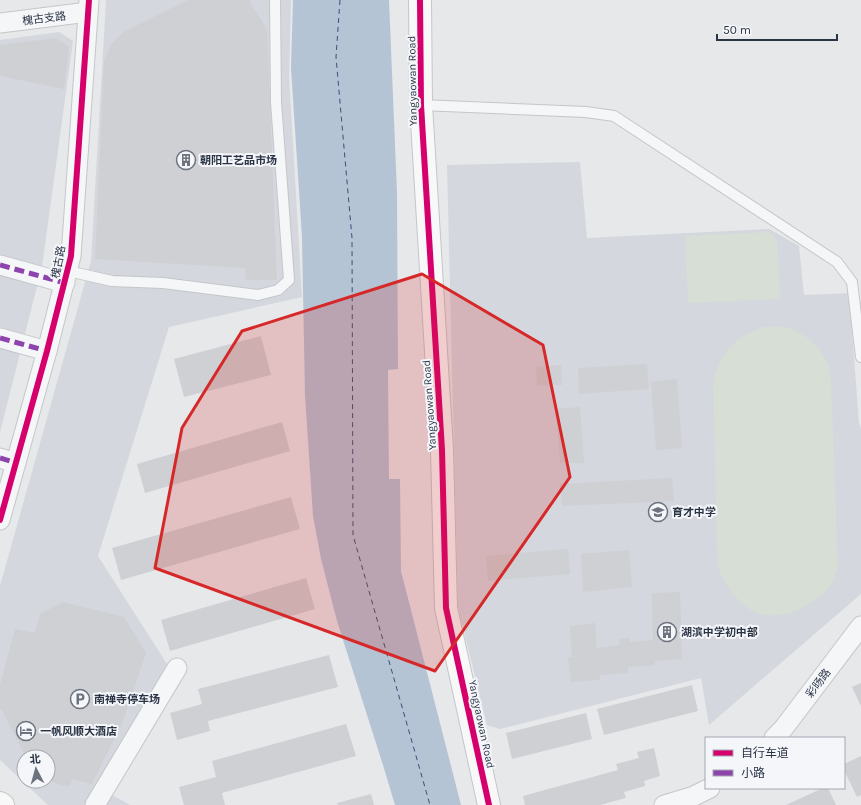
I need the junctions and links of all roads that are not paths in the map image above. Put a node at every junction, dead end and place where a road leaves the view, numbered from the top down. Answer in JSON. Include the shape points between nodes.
{"nodes":[{"id":1,"x":275,"y":0,"type":"edge"},
{"id":2,"x":420,"y":0,"type":"edge"},
{"id":3,"x":89,"y":6,"type":"edge"},
{"id":4,"x":0,"y":23,"type":"edge"},
{"id":5,"x":421,"y":105,"type":"junction"},
{"id":6,"x":0,"y":265,"type":"edge"},
{"id":7,"x":67,"y":277,"type":"junction"},
{"id":8,"x":0,"y":338,"type":"edge"},
{"id":9,"x":47,"y":351,"type":"junction"},
{"id":10,"x":861,"y":357,"type":"edge"},
{"id":11,"x":8,"y":460,"type":"edge"},
{"id":12,"x":0,"y":520,"type":"edge"},
{"id":13,"x":861,"y":626,"type":"edge"},
{"id":14,"x":177,"y":668,"type":"dead end"},
{"id":15,"x":775,"y":737,"type":"edge"},
{"id":16,"x":708,"y":789,"type":"edge"},
{"id":17,"x":0,"y":803,"type":"edge"},
{"id":18,"x":3,"y":805,"type":"edge"},
{"id":19,"x":95,"y":805,"type":"edge"},
{"id":20,"x":489,"y":805,"type":"edge"},
{"id":21,"x":664,"y":805,"type":"edge"}],
"edges":[{"from":1,"to":7,"type":"lane","via":[[276,102],[289,280],[278,290],[258,295],[163,283]]},
{"from":2,"to":5,"type":"street","name":"Yangyaowan Road"},
{"from":3,"to":4,"type":"street","name":"槐古支路"},
{"from":3,"to":7,"type":"street","name":"槐古路","via":[[71,256]]},
{"from":5,"to":10,"type":"lane","via":[[586,112],[614,116],[837,262],[852,282]]},
{"from":5,"to":20,"type":"street","name":"Yangyaowan Road","via":[[442,450],[446,608]]},
{"from":6,"to":7,"type":"street"},
{"from":7,"to":9,"type":"street","name":"槐古路"},
{"from":8,"to":9,"type":"street"},
{"from":9,"to":11,"type":"street","name":"槐古路"},
{"from":11,"to":12,"type":"street","name":"槐古路"},
{"from":13,"to":15,"type":"street","name":"彩旸路"},
{"from":14,"to":19,"type":"street"},
{"from":16,"to":21,"type":"street"},
{"from":17,"to":18,"type":"street"}]}
